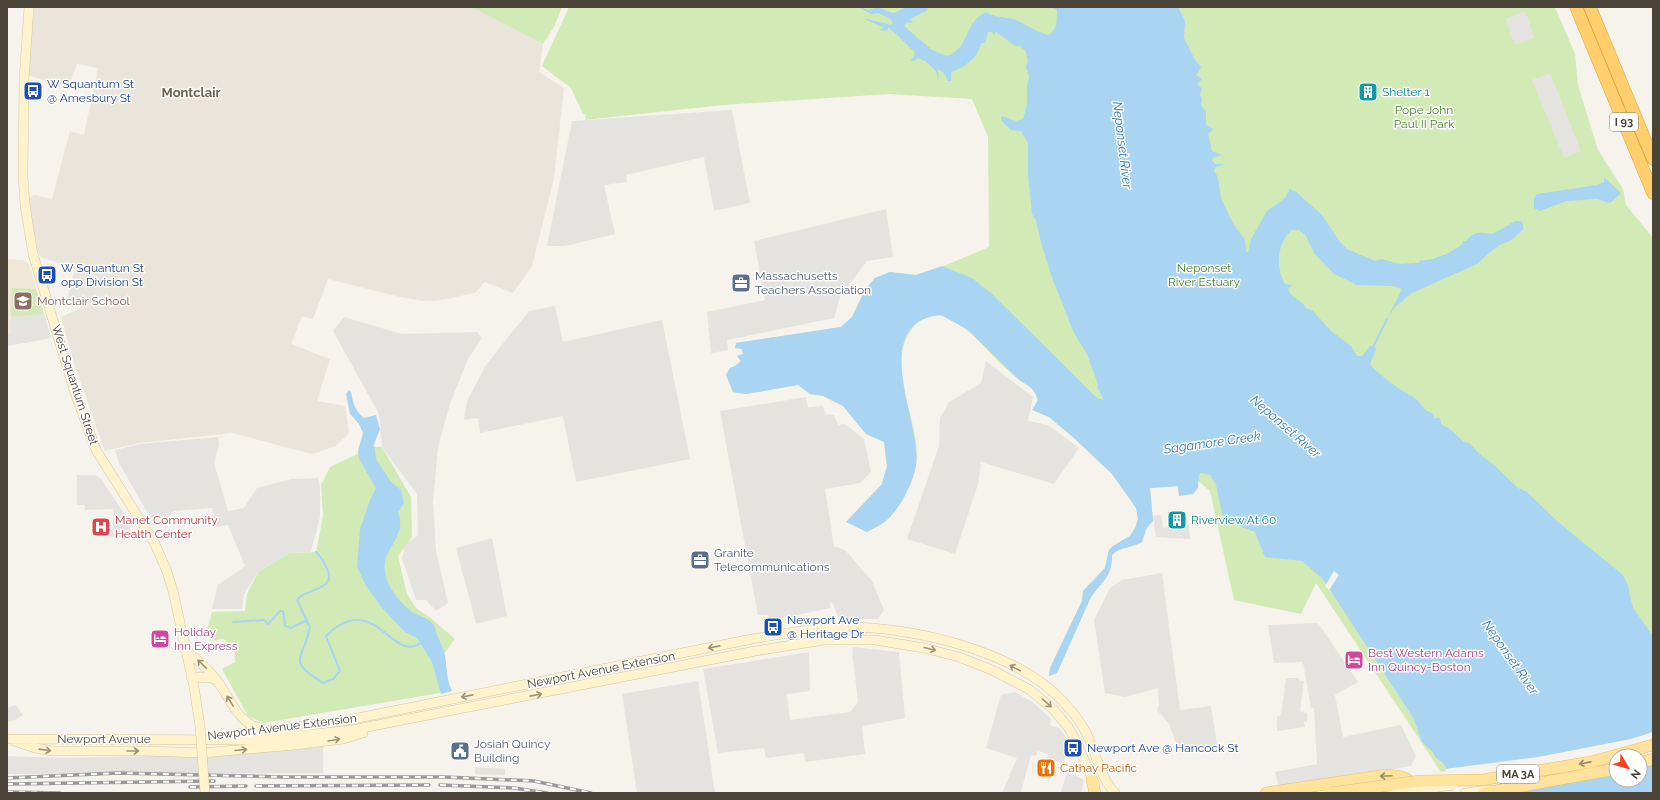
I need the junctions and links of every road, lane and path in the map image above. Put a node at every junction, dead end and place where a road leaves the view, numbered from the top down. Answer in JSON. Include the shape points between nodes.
{"nodes":[{"id":1,"x":29,"y":7,"type":"edge"},
{"id":2,"x":1588,"y":11,"type":"edge"},
{"id":3,"x":1604,"y":48,"type":"junction"},
{"id":4,"x":1653,"y":143,"type":"edge"},
{"id":5,"x":1653,"y":159,"type":"edge"},
{"id":6,"x":1653,"y":177,"type":"edge"},
{"id":7,"x":1653,"y":193,"type":"edge"},
{"id":8,"x":185,"y":649,"type":"junction"},
{"id":9,"x":192,"y":677,"type":"junction"},
{"id":10,"x":217,"y":681,"type":"junction"},
{"id":11,"x":395,"y":723,"type":"junction"},
{"id":12,"x":269,"y":730,"type":"junction"},
{"id":13,"x":200,"y":738,"type":"junction"},
{"id":14,"x":7,"y":739,"type":"edge"},
{"id":15,"x":1653,"y":745,"type":"edge"},
{"id":16,"x":202,"y":753,"type":"junction"},
{"id":17,"x":1608,"y":771,"type":"edge"},
{"id":18,"x":1092,"y":780,"type":"junction"},
{"id":19,"x":1482,"y":780,"type":"junction"},
{"id":20,"x":1506,"y":788,"type":"junction"},
{"id":21,"x":205,"y":793,"type":"edge"},
{"id":22,"x":1095,"y":793,"type":"edge"},
{"id":23,"x":1099,"y":793,"type":"edge"},
{"id":24,"x":1115,"y":793,"type":"edge"},
{"id":25,"x":1266,"y":793,"type":"edge"},
{"id":26,"x":1330,"y":793,"type":"edge"},
{"id":27,"x":1395,"y":793,"type":"edge"},
{"id":28,"x":1416,"y":793,"type":"edge"},
{"id":29,"x":1465,"y":793,"type":"edge"},
{"id":30,"x":1484,"y":793,"type":"edge"}],
"edges":[{"from":1,"to":8,"type":"main road","name":"West Squantum Street","via":[[24,80],[23,176],[33,254],[83,419],[96,450],[160,554],[173,591]]},
{"from":2,"to":3,"type":"highway","number":"I 93"},
{"from":2,"to":3,"type":"highway","number":"I 93"},
{"from":3,"to":4,"type":"highway","number":"I 93"},
{"from":3,"to":5,"type":"highway","number":"I 93"},
{"from":3,"to":6,"type":"highway","number":"I 93"},
{"from":3,"to":7,"type":"highway","number":"I 93"},
{"from":8,"to":9,"type":"main road","name":"West Squantum Street"},
{"from":10,"to":8,"type":"main road","one_way":true},
{"from":9,"to":10,"type":"main road","via":[[212,678]]},
{"from":9,"to":16,"type":"main road","name":"West Squantum Street","bridge":true},
{"from":12,"to":10,"type":"main road","one_way":true,"via":[[255,728],[245,722]]},
{"from":11,"to":13,"type":"main road","name":"Newport Avenue Extension","via":[[258,740]]},
{"from":16,"to":11,"type":"main road","one_way":true,"via":[[343,739]]},
{"from":11,"to":18,"type":"main road","name":"Newport Avenue Extension","one_way":true,"via":[[754,651],[824,640],[875,640],[954,656],[1025,686],[1049,705],[1068,727]]},
{"from":12,"to":13,"type":"main road","name":"Newport Avenue Extension"},
{"from":24,"to":12,"type":"main road","name":"Newport Avenue Extension","one_way":true,"via":[[1104,777],[1084,730],[1062,701],[1040,682],[1006,663],[962,645],[938,638],[876,628],[822,628],[758,638],[343,721]]},
{"from":13,"to":14,"type":"main road","name":"Newport Avenue"},
{"from":14,"to":16,"type":"main road","one_way":true,"via":[[44,750]]},
{"from":15,"to":19,"type":"main road","number":"MA 3A","one_way":true,"via":[[1604,759]]},
{"from":16,"to":21,"type":"main road","name":"West Squantum Street","bridge":true},
{"from":17,"to":20,"type":"main road","number":"MA 3A"},
{"from":18,"to":22,"type":"main road"},
{"from":18,"to":23,"type":"main road","name":"Newport Avenue Extension"},
{"from":19,"to":26,"type":"main road","number":"MA 3A","bridge":true,"via":[[1420,780]]},
{"from":19,"to":27,"type":"main road","bridge":true},
{"from":20,"to":29,"type":"main road"},
{"from":20,"to":30,"type":"main road","number":"MA 3A"},
{"from":28,"to":25,"type":"main road","one_way":true,"via":[[1408,779],[1387,775]]}]}
